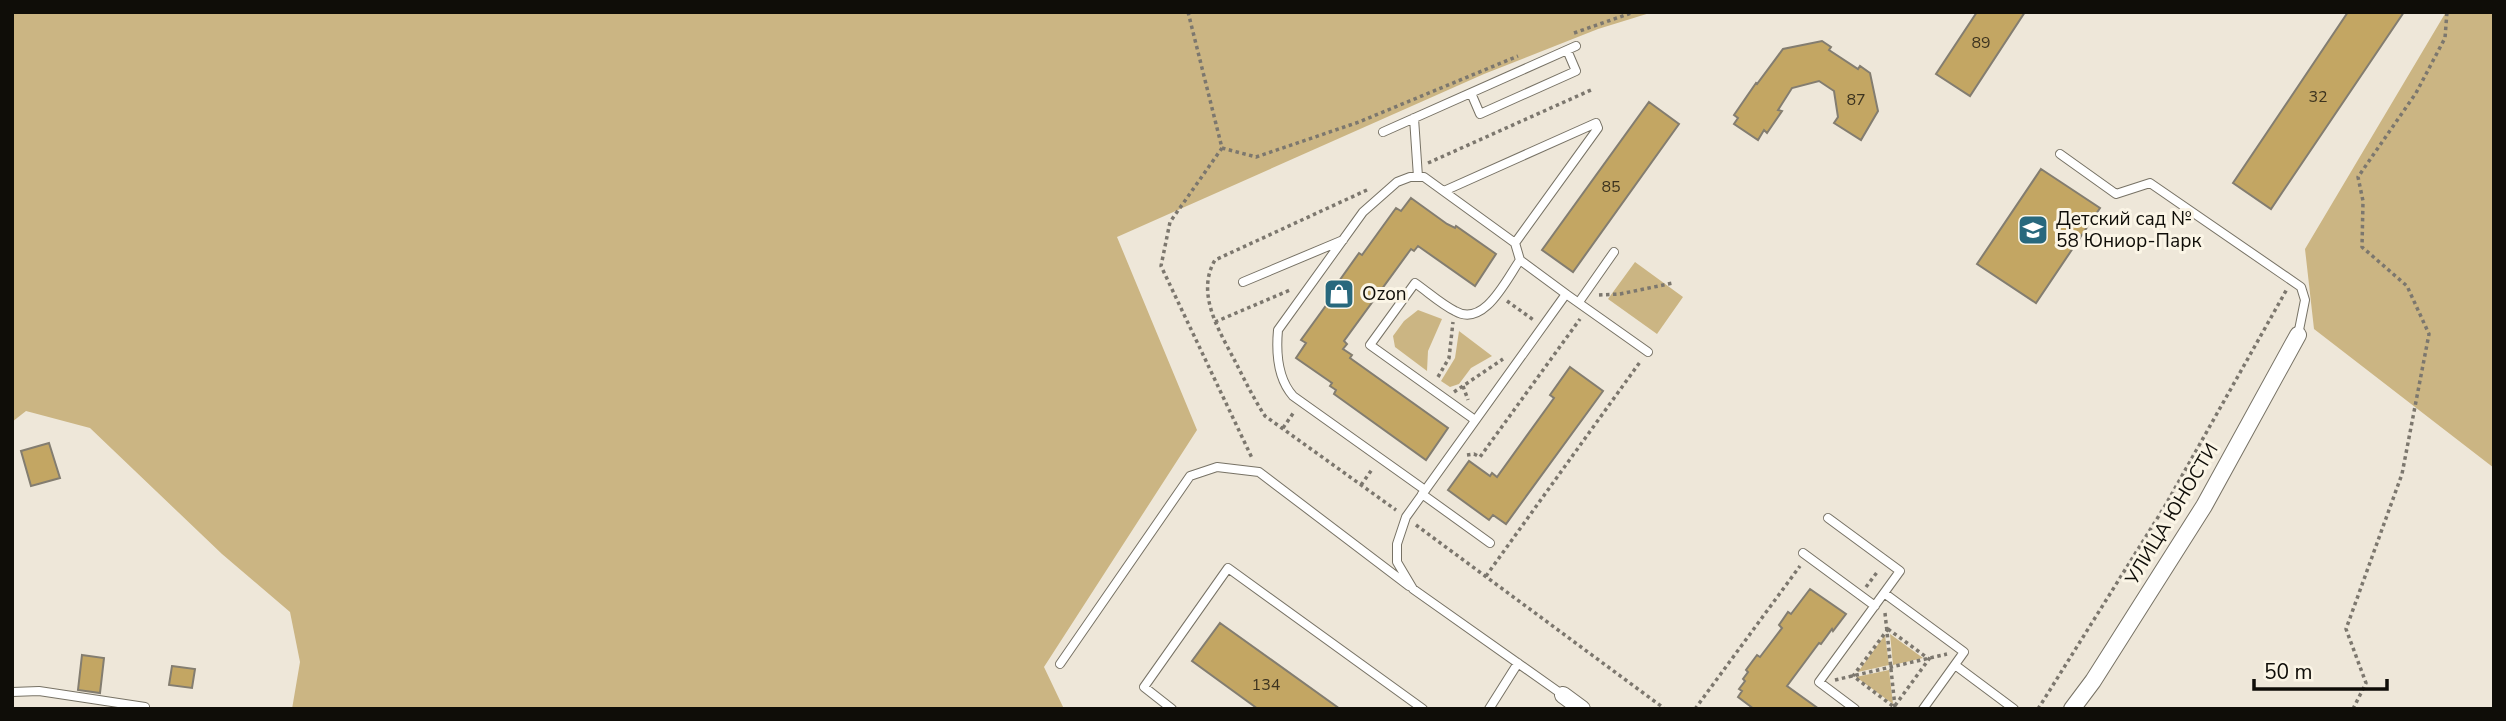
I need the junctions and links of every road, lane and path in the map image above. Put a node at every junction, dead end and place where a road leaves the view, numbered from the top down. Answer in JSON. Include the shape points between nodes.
{"nodes":[{"id":1,"x":1188,"y":12,"type":"edge"},
{"id":2,"x":1634,"y":12,"type":"edge"},
{"id":3,"x":2447,"y":12,"type":"edge"},
{"id":4,"x":1563,"y":37,"type":"dead end"},
{"id":5,"x":1576,"y":46,"type":"dead end"},
{"id":6,"x":1567,"y":50,"type":"junction"},
{"id":7,"x":1524,"y":53,"type":"dead end"},
{"id":8,"x":1471,"y":93,"type":"junction"},
{"id":9,"x":1414,"y":118,"type":"junction"},
{"id":10,"x":1382,"y":132,"type":"dead end"},
{"id":11,"x":1222,"y":148,"type":"junction"},
{"id":12,"x":2060,"y":154,"type":"dead end"},
{"id":13,"x":1418,"y":177,"type":"junction"},
{"id":14,"x":1444,"y":191,"type":"junction"},
{"id":15,"x":1343,"y":240,"type":"junction"},
{"id":16,"x":1516,"y":243,"type":"junction"},
{"id":17,"x":1614,"y":252,"type":"dead end"},
{"id":18,"x":1520,"y":260,"type":"junction"},
{"id":19,"x":1313,"y":280,"type":"junction"},
{"id":20,"x":2292,"y":281,"type":"junction"},
{"id":21,"x":1242,"y":282,"type":"dead end"},
{"id":22,"x":1673,"y":283,"type":"dead end"},
{"id":23,"x":1496,"y":293,"type":"junction"},
{"id":24,"x":1566,"y":293,"type":"junction"},
{"id":25,"x":1581,"y":299,"type":"junction"},
{"id":26,"x":1587,"y":308,"type":"junction"},
{"id":27,"x":1215,"y":322,"type":"dead end"},
{"id":28,"x":1452,"y":325,"type":"dead end"},
{"id":29,"x":1543,"y":327,"type":"junction"},
{"id":30,"x":2298,"y":335,"type":"joint"},
{"id":31,"x":1527,"y":348,"type":"junction"},
{"id":32,"x":1647,"y":352,"type":"joint"},
{"id":33,"x":1429,"y":387,"type":"junction"},
{"id":34,"x":1444,"y":398,"type":"junction"},
{"id":35,"x":1475,"y":420,"type":"junction"},
{"id":36,"x":1480,"y":457,"type":"dead end"},
{"id":37,"x":1259,"y":472,"type":"junction"},
{"id":38,"x":1423,"y":492,"type":"junction"},
{"id":39,"x":1406,"y":517,"type":"junction"},
{"id":40,"x":1828,"y":518,"type":"dead end"},
{"id":41,"x":1490,"y":543,"type":"dead end"},
{"id":42,"x":1804,"y":553,"type":"dead end"},
{"id":43,"x":1886,"y":560,"type":"junction"},
{"id":44,"x":1801,"y":564,"type":"dead end"},
{"id":45,"x":1486,"y":576,"type":"junction"},
{"id":46,"x":1413,"y":589,"type":"junction"},
{"id":47,"x":1884,"y":594,"type":"junction"},
{"id":48,"x":1860,"y":595,"type":"junction"},
{"id":49,"x":1875,"y":606,"type":"junction"},
{"id":50,"x":1887,"y":630,"type":"junction"},
{"id":51,"x":1963,"y":651,"type":"junction"},
{"id":52,"x":1928,"y":659,"type":"junction"},
{"id":53,"x":1518,"y":663,"type":"junction"},
{"id":54,"x":1060,"y":664,"type":"dead end"},
{"id":55,"x":1955,"y":666,"type":"junction"},
{"id":56,"x":1891,"y":667,"type":"junction"},
{"id":57,"x":1853,"y":676,"type":"junction"},
{"id":58,"x":1820,"y":683,"type":"junction"},
{"id":59,"x":12,"y":692,"type":"edge"},
{"id":60,"x":1563,"y":695,"type":"joint"},
{"id":61,"x":145,"y":707,"type":"dead end"},
{"id":62,"x":1895,"y":708,"type":"edge"},
{"id":63,"x":1172,"y":709,"type":"edge"},
{"id":64,"x":1423,"y":709,"type":"edge"},
{"id":65,"x":1489,"y":709,"type":"edge"},
{"id":66,"x":1582,"y":709,"type":"edge"},
{"id":67,"x":1665,"y":709,"type":"edge"},
{"id":68,"x":1695,"y":709,"type":"edge"},
{"id":69,"x":1855,"y":709,"type":"edge"},
{"id":70,"x":1923,"y":709,"type":"edge"},
{"id":71,"x":2014,"y":709,"type":"edge"},
{"id":72,"x":2038,"y":709,"type":"edge"},
{"id":73,"x":2073,"y":709,"type":"edge"},
{"id":74,"x":2353,"y":709,"type":"edge"}],
"edges":[{"from":1,"to":11,"type":"path"},
{"from":2,"to":4,"type":"path"},
{"from":3,"to":74,"type":"path","via":[[2445,38],[2422,82],[2358,177],[2364,201],[2362,247],[2407,286],[2429,334],[2402,474],[2346,629],[2367,683]]},
{"from":5,"to":6,"type":"lane"},
{"from":6,"to":8,"type":"lane"},
{"from":6,"to":8,"type":"lane","via":[[1576,71],[1480,114]]},
{"from":7,"to":11,"type":"path","via":[[1359,122],[1256,157]]},
{"from":8,"to":9,"type":"lane"},
{"from":9,"to":10,"type":"lane"},
{"from":9,"to":13,"type":"lane"},
{"from":11,"to":37,"type":"path","via":[[1170,222],[1161,266]]},
{"from":12,"to":20,"type":"lane","via":[[2116,194],[2150,183]]},
{"from":13,"to":14,"type":"lane"},
{"from":13,"to":15,"type":"lane","via":[[1397,182],[1363,212]]},
{"from":14,"to":16,"type":"lane"},
{"from":14,"to":16,"type":"lane","via":[[1596,123],[1598,128]]},
{"from":15,"to":19,"type":"lane"},
{"from":15,"to":21,"type":"lane"},
{"from":16,"to":18,"type":"lane"},
{"from":17,"to":25,"type":"lane"},
{"from":18,"to":23,"type":"lane"},
{"from":18,"to":24,"type":"lane"},
{"from":19,"to":27,"type":"path"},
{"from":19,"to":38,"type":"lane","via":[[1278,330],[1276,347],[1286,388]]},
{"from":20,"to":30,"type":"lane","via":[[2301,287],[2305,300]]},
{"from":20,"to":72,"type":"path","via":[[2165,506]]},
{"from":22,"to":25,"type":"path"},
{"from":23,"to":29,"type":"path"},
{"from":23,"to":33,"type":"lane","via":[[1484,310],[1464,315],[1415,283],[1370,345]]},
{"from":24,"to":25,"type":"lane"},
{"from":24,"to":29,"type":"lane"},
{"from":25,"to":26,"type":"lane"},
{"from":26,"to":32,"type":"lane"},
{"from":26,"to":36,"type":"path"},
{"from":28,"to":33,"type":"path","via":[[1449,358]]},
{"from":29,"to":31,"type":"lane"},
{"from":30,"to":73,"type":"street","name":"УЛИЦА ЮНОСТИ","via":[[2204,506]]},
{"from":31,"to":34,"type":"path"},
{"from":31,"to":35,"type":"lane"},
{"from":32,"to":45,"type":"path"},
{"from":33,"to":34,"type":"lane"},
{"from":34,"to":35,"type":"lane"},
{"from":35,"to":38,"type":"lane"},
{"from":37,"to":46,"type":"lane"},
{"from":37,"to":54,"type":"lane","via":[[1217,467],[1190,476]]},
{"from":38,"to":39,"type":"lane"},
{"from":38,"to":41,"type":"lane"},
{"from":39,"to":45,"type":"path"},
{"from":39,"to":46,"type":"lane","via":[[1396,562]]},
{"from":40,"to":43,"type":"lane"},
{"from":42,"to":48,"type":"lane"},
{"from":43,"to":47,"type":"lane","via":[[1900,571]]},
{"from":43,"to":48,"type":"path"},
{"from":44,"to":68,"type":"path"},
{"from":45,"to":67,"type":"path"},
{"from":46,"to":53,"type":"lane"},
{"from":47,"to":49,"type":"lane"},
{"from":47,"to":50,"type":"path"},
{"from":47,"to":51,"type":"lane"},
{"from":48,"to":49,"type":"lane"},
{"from":49,"to":58,"type":"lane"},
{"from":50,"to":52,"type":"path"},
{"from":50,"to":56,"type":"path"},
{"from":50,"to":57,"type":"path"},
{"from":51,"to":52,"type":"path"},
{"from":51,"to":55,"type":"lane"},
{"from":52,"to":56,"type":"path"},
{"from":52,"to":62,"type":"path"},
{"from":53,"to":60,"type":"lane"},
{"from":53,"to":65,"type":"lane"},
{"from":55,"to":70,"type":"lane"},
{"from":55,"to":71,"type":"lane"},
{"from":56,"to":57,"type":"path"},
{"from":56,"to":62,"type":"path"},
{"from":57,"to":58,"type":"path"},
{"from":57,"to":62,"type":"path"},
{"from":58,"to":69,"type":"lane"},
{"from":59,"to":61,"type":"lane","via":[[39,691]]},
{"from":60,"to":66,"type":"street"},
{"from":63,"to":64,"type":"lane","via":[[1144,687],[1227,568]]}]}
